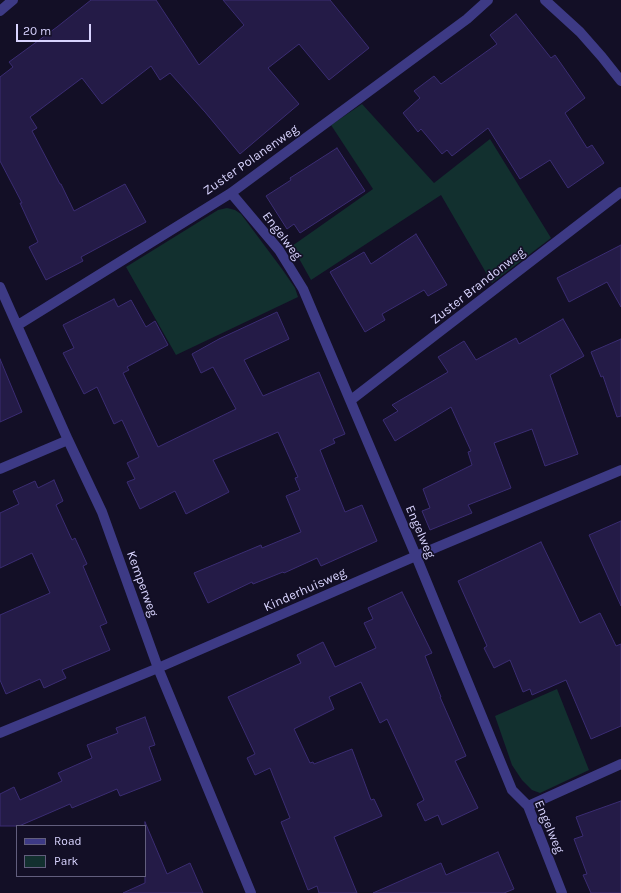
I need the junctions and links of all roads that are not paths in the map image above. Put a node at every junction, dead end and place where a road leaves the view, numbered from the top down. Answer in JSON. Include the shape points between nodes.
{"nodes":[{"id":1,"x":13,"y":0,"type":"edge"},
{"id":2,"x":488,"y":0,"type":"edge"},
{"id":3,"x":545,"y":0,"type":"edge"},
{"id":4,"x":0,"y":11,"type":"edge"},
{"id":5,"x":621,"y":81,"type":"edge"},
{"id":6,"x":621,"y":192,"type":"edge"},
{"id":7,"x":231,"y":193,"type":"junction"},
{"id":8,"x":0,"y":287,"type":"edge"},
{"id":9,"x":18,"y":325,"type":"junction"},
{"id":10,"x":351,"y":400,"type":"junction"},
{"id":11,"x":68,"y":440,"type":"junction"},
{"id":12,"x":0,"y":469,"type":"edge"},
{"id":13,"x":621,"y":470,"type":"edge"},
{"id":14,"x":416,"y":556,"type":"junction"},
{"id":15,"x":158,"y":668,"type":"junction"},
{"id":16,"x":0,"y":733,"type":"edge"},
{"id":17,"x":621,"y":764,"type":"edge"},
{"id":18,"x":528,"y":806,"type":"junction"},
{"id":19,"x":251,"y":893,"type":"edge"},
{"id":20,"x":562,"y":893,"type":"edge"}],
"edges":[{"from":1,"to":4,"type":"street"},
{"from":2,"to":7,"type":"street","name":"Zuster Polanenweg","via":[[467,19]]},
{"from":3,"to":5,"type":"street","via":[[580,32]]},
{"from":6,"to":10,"type":"street","name":"Zuster Brandonweg"},
{"from":7,"to":9,"type":"street","name":"Zuster Polanenweg"},
{"from":7,"to":10,"type":"street","name":"Engelweg","via":[[279,250],[303,289]]},
{"from":8,"to":9,"type":"street","name":"Kemperweg"},
{"from":9,"to":11,"type":"street","name":"Kemperweg"},
{"from":10,"to":14,"type":"street","name":"Engelweg"},
{"from":11,"to":12,"type":"street"},
{"from":11,"to":15,"type":"street","name":"Kemperweg","via":[[102,512]]},
{"from":13,"to":14,"type":"street","name":"Kinderhuisweg"},
{"from":14,"to":15,"type":"street","name":"Kinderhuisweg"},
{"from":14,"to":18,"type":"street","name":"Engelweg","via":[[512,790]]},
{"from":15,"to":16,"type":"street","name":"Kinderhuisweg"},
{"from":15,"to":19,"type":"street","name":"Kemperweg"},
{"from":17,"to":18,"type":"street"},
{"from":18,"to":20,"type":"street","name":"Engelweg"}]}
